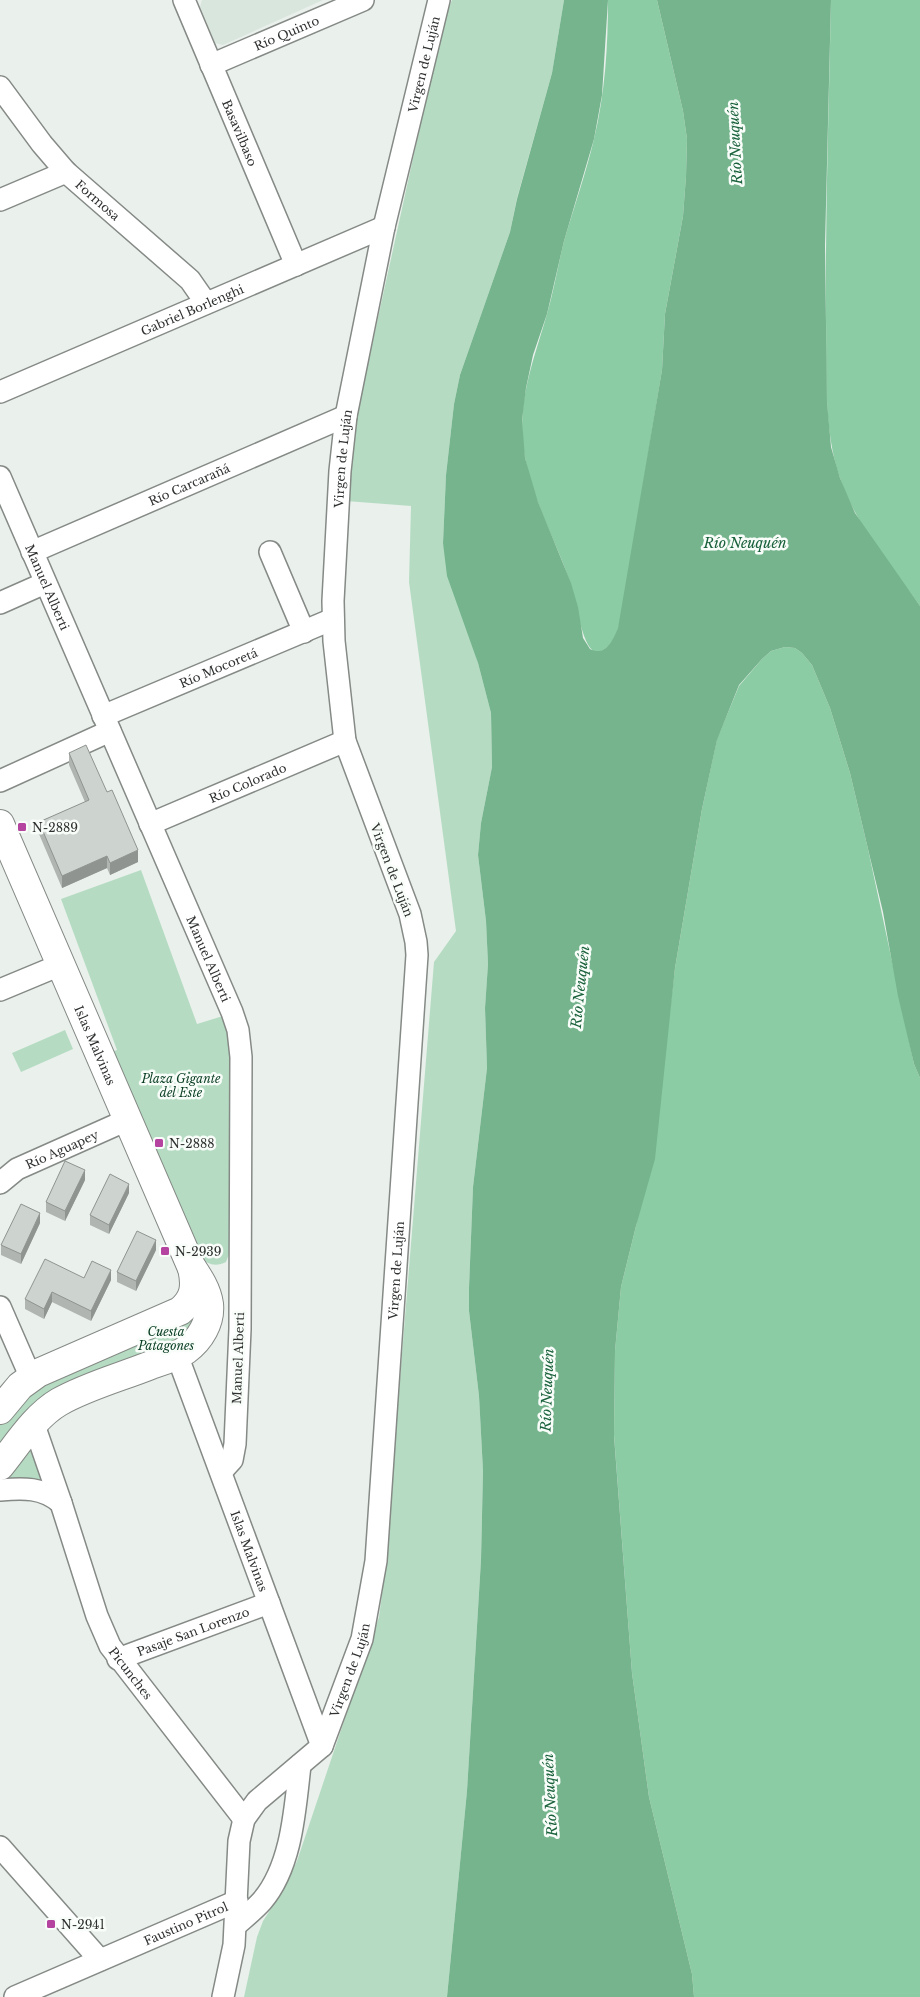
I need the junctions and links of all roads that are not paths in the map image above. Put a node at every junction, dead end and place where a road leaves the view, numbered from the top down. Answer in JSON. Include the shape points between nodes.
{"nodes":[{"id":1,"x":184,"y":0,"type":"edge"},
{"id":2,"x":363,"y":0,"type":"edge"},
{"id":3,"x":439,"y":0,"type":"edge"},
{"id":4,"x":212,"y":65,"type":"junction"},
{"id":5,"x":0,"y":87,"type":"edge"},
{"id":6,"x":66,"y":172,"type":"junction"},
{"id":7,"x":0,"y":200,"type":"edge"},
{"id":8,"x":384,"y":227,"type":"junction"},
{"id":9,"x":296,"y":265,"type":"junction"},
{"id":10,"x":206,"y":303,"type":"junction"},
{"id":11,"x":0,"y":392,"type":"edge"},
{"id":12,"x":346,"y":416,"type":"junction"},
{"id":13,"x":0,"y":478,"type":"edge"},
{"id":14,"x":32,"y":552,"type":"junction"},
{"id":15,"x":270,"y":552,"type":"dead end"},
{"id":16,"x":46,"y":583,"type":"junction"},
{"id":17,"x":0,"y":603,"type":"edge"},
{"id":18,"x":333,"y":619,"type":"junction"},
{"id":19,"x":304,"y":632,"type":"junction"},
{"id":20,"x":106,"y":724,"type":"junction"},
{"id":21,"x":345,"y":741,"type":"junction"},
{"id":22,"x":0,"y":781,"type":"edge"},
{"id":23,"x":0,"y":824,"type":"edge"},
{"id":24,"x":150,"y":824,"type":"junction"},
{"id":25,"x":60,"y":965,"type":"junction"},
{"id":26,"x":0,"y":990,"type":"edge"},
{"id":27,"x":127,"y":1120,"type":"junction"},
{"id":28,"x":0,"y":1182,"type":"edge"},
{"id":29,"x":192,"y":1266,"type":"junction"},
{"id":30,"x":0,"y":1307,"type":"edge"},
{"id":31,"x":177,"y":1355,"type":"junction"},
{"id":32,"x":30,"y":1378,"type":"junction"},
{"id":33,"x":0,"y":1410,"type":"edge"},
{"id":34,"x":34,"y":1425,"type":"junction"},
{"id":35,"x":0,"y":1466,"type":"edge"},
{"id":36,"x":221,"y":1472,"type":"junction"},
{"id":37,"x":0,"y":1490,"type":"edge"},
{"id":38,"x":61,"y":1503,"type":"junction"},
{"id":39,"x":269,"y":1603,"type":"junction"},
{"id":40,"x":118,"y":1659,"type":"junction"},
{"id":41,"x":322,"y":1746,"type":"junction"},
{"id":42,"x":300,"y":1765,"type":"junction"},
{"id":43,"x":244,"y":1819,"type":"junction"},
{"id":44,"x":0,"y":1847,"type":"edge"},
{"id":45,"x":237,"y":1901,"type":"junction"},
{"id":46,"x":236,"y":1924,"type":"junction"},
{"id":47,"x":100,"y":1960,"type":"junction"},
{"id":48,"x":15,"y":1997,"type":"edge"},
{"id":49,"x":223,"y":1997,"type":"edge"}],
"edges":[{"from":1,"to":4,"type":"street","name":"Basavilbaso"},
{"from":2,"to":4,"type":"street","name":"Río Quinto"},
{"from":3,"to":8,"type":"street","name":"Virgen de Luján"},
{"from":4,"to":9,"type":"street","name":"Basavilbaso"},
{"from":5,"to":6,"type":"street","name":"Formosa"},
{"from":6,"to":7,"type":"street"},
{"from":6,"to":10,"type":"street","name":"Formosa","via":[[190,280]]},
{"from":8,"to":9,"type":"street","name":"Gabriel Borlenghi"},
{"from":8,"to":12,"type":"street","name":"Virgen de Luján"},
{"from":9,"to":10,"type":"street","name":"Gabriel Borlenghi"},
{"from":10,"to":11,"type":"street","name":"Gabriel Borlenghi"},
{"from":12,"to":14,"type":"street","name":"Río Carcarañá"},
{"from":12,"to":18,"type":"street","name":"Virgen de Luján"},
{"from":13,"to":14,"type":"street","name":"Manuel Alberti"},
{"from":14,"to":16,"type":"street","name":"Manuel Alberti"},
{"from":15,"to":19,"type":"street"},
{"from":16,"to":17,"type":"street"},
{"from":16,"to":20,"type":"street","name":"Manuel Alberti"},
{"from":18,"to":19,"type":"street","name":"Río Mocoretá"},
{"from":18,"to":21,"type":"street","name":"Virgen de Luján"},
{"from":19,"to":20,"type":"street","name":"Río Mocoretá"},
{"from":20,"to":22,"type":"street","name":"Río Mocoretá"},
{"from":20,"to":24,"type":"street","name":"Manuel Alberti"},
{"from":21,"to":24,"type":"street","name":"Río Colorado"},
{"from":21,"to":41,"type":"street","name":"Virgen de Luján","via":[[410,914],[416,955],[376,1561],[362,1639]]},
{"from":23,"to":25,"type":"main road","name":"Islas Malvinas"},
{"from":24,"to":36,"type":"street","name":"Manuel Alberti","via":[[232,1012],[240,1044],[240,1330],[234,1455]]},
{"from":25,"to":26,"type":"street"},
{"from":25,"to":27,"type":"main road","name":"Islas Malvinas"},
{"from":27,"to":28,"type":"street","name":"Río Aguapey","via":[[17,1169]]},
{"from":27,"to":29,"type":"main road","name":"Islas Malvinas"},
{"from":29,"to":31,"type":"main road","via":[[207,1295],[209,1313],[198,1338]]},
{"from":29,"to":32,"type":"main road","via":[[195,1290],[180,1312]]},
{"from":30,"to":32,"type":"street"},
{"from":31,"to":34,"type":"main road","via":[[56,1403]]},
{"from":31,"to":36,"type":"street","name":"Islas Malvinas"},
{"from":32,"to":33,"type":"main road"},
{"from":34,"to":35,"type":"main road"},
{"from":34,"to":38,"type":"street","name":"Picunches"},
{"from":36,"to":39,"type":"street","name":"Islas Malvinas"},
{"from":37,"to":38,"type":"street","via":[[36,1489]]},
{"from":38,"to":40,"type":"street","name":"Picunches","via":[[103,1633]]},
{"from":39,"to":40,"type":"street","name":"Pasaje San Lorenzo"},
{"from":39,"to":41,"type":"street","name":"Islas Malvinas"},
{"from":40,"to":43,"type":"street","name":"Picunches"},
{"from":41,"to":42,"type":"street","name":"Faustino Pitrol"},
{"from":42,"to":43,"type":"street","name":"Faustino Pitrol","via":[[257,1801]]},
{"from":42,"to":46,"type":"street","via":[[287,1851],[268,1893]]},
{"from":43,"to":45,"type":"street","name":"Faustino Pitrol","via":[[239,1841]]},
{"from":44,"to":47,"type":"street"},
{"from":45,"to":46,"type":"street"},
{"from":45,"to":47,"type":"street","name":"Faustino Pitrol"},
{"from":46,"to":49,"type":"street"},
{"from":47,"to":48,"type":"street","name":"Faustino Pitrol"}]}
